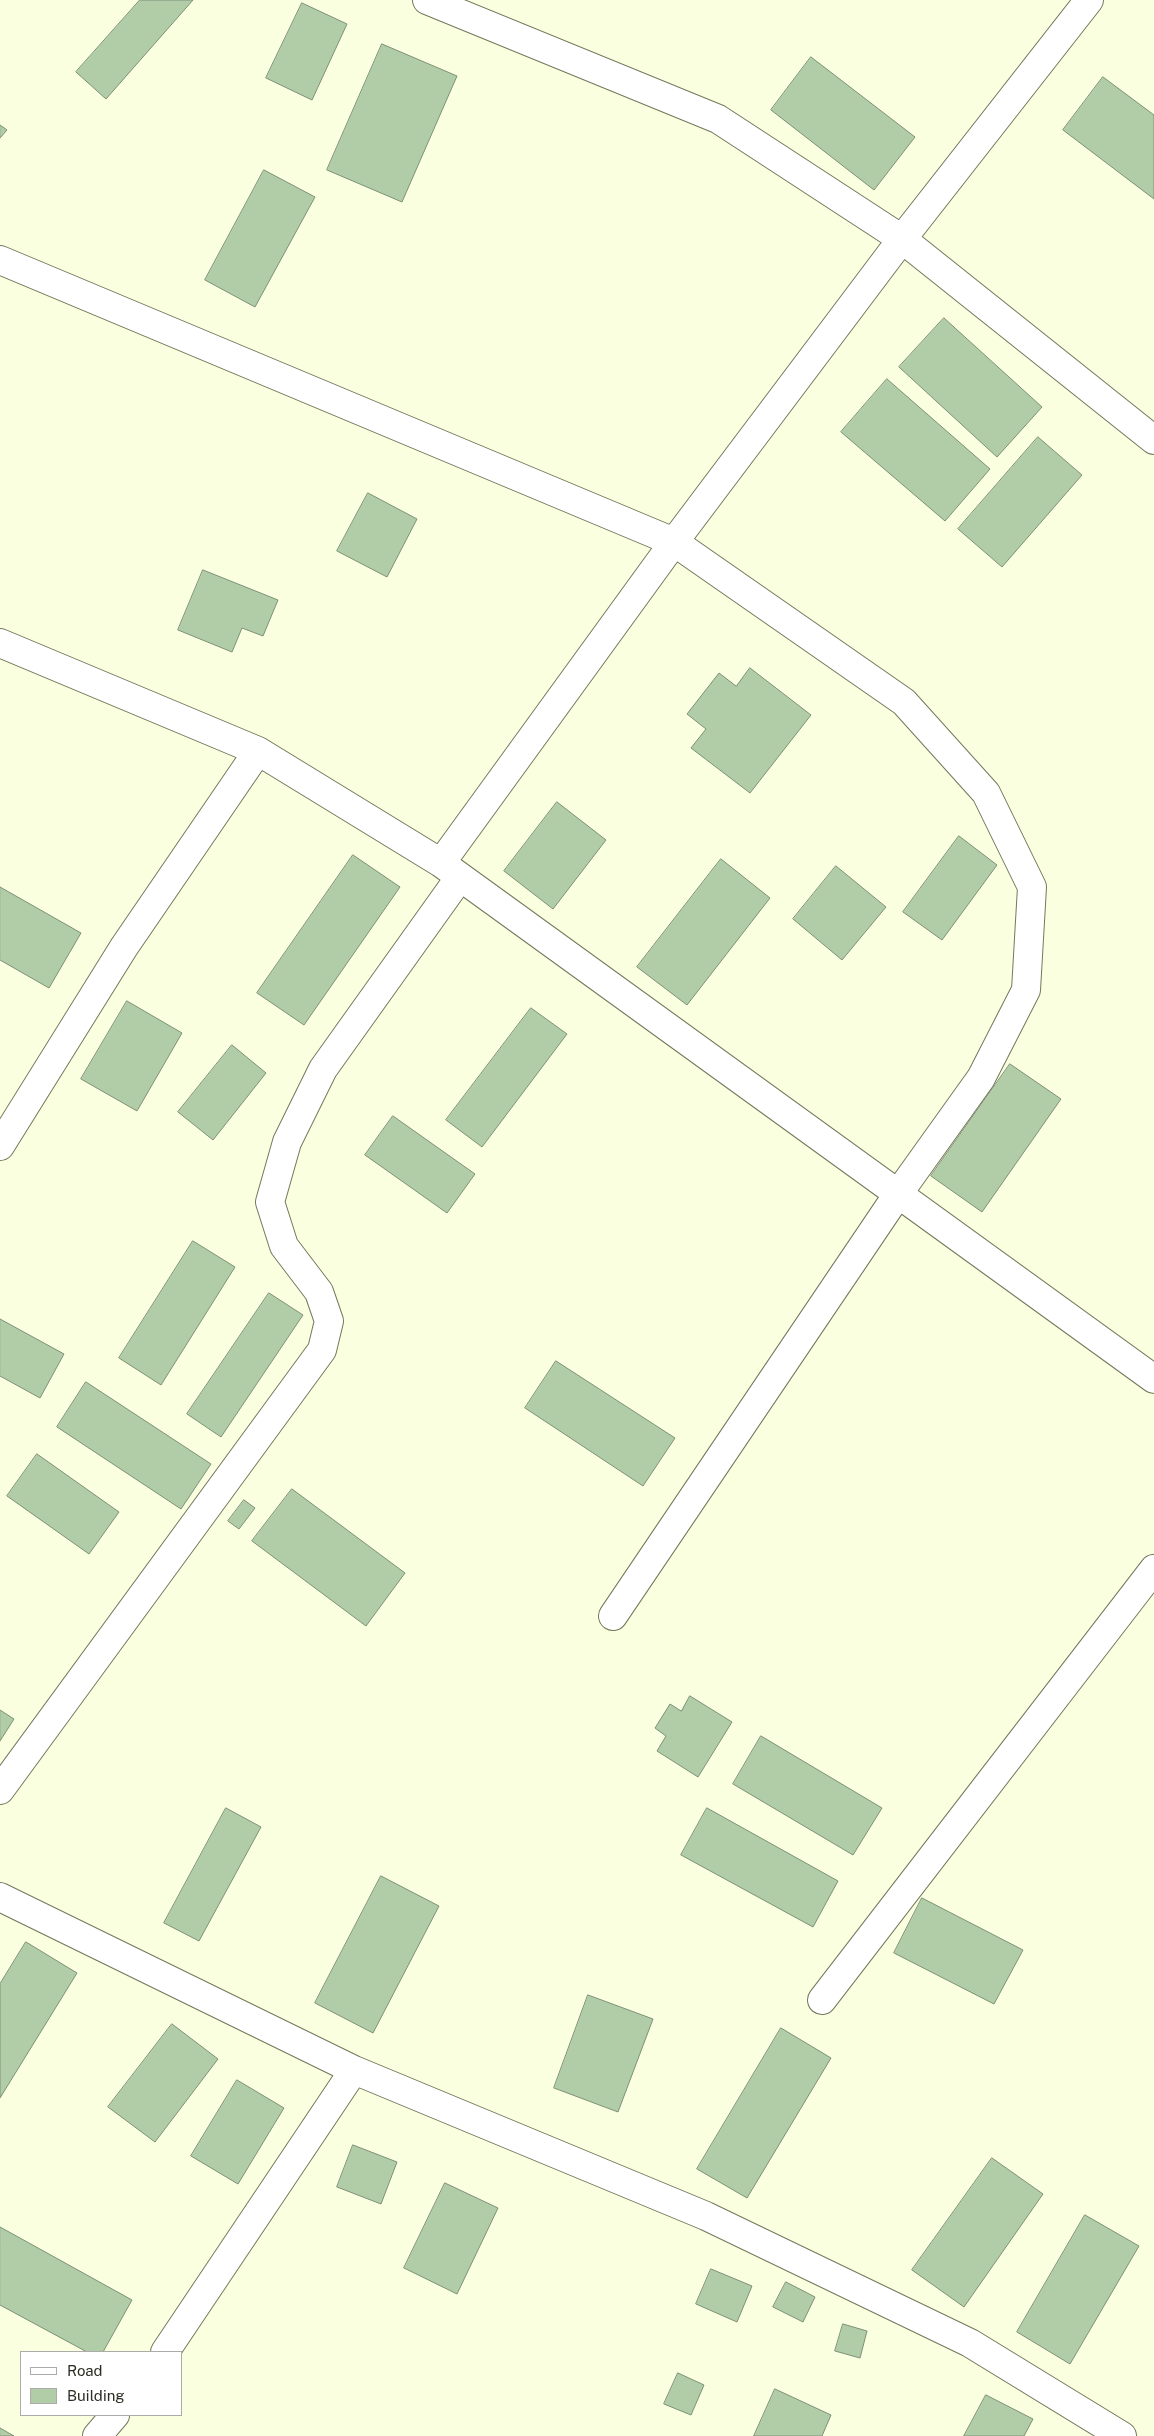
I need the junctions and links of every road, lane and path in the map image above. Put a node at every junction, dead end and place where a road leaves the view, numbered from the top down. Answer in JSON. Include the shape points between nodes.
{"nodes":[{"id":1,"x":428,"y":0,"type":"edge"},
{"id":2,"x":1089,"y":0,"type":"edge"},
{"id":3,"x":902,"y":239,"type":"junction"},
{"id":4,"x":0,"y":260,"type":"edge"},
{"id":5,"x":1154,"y":440,"type":"edge"},
{"id":6,"x":674,"y":542,"type":"junction"},
{"id":7,"x":0,"y":643,"type":"edge"},
{"id":8,"x":258,"y":751,"type":"junction"},
{"id":9,"x":450,"y":870,"type":"junction"},
{"id":10,"x":0,"y":1146,"type":"edge"},
{"id":11,"x":898,"y":1194,"type":"junction"},
{"id":12,"x":1154,"y":1379,"type":"edge"},
{"id":13,"x":1154,"y":1570,"type":"edge"},
{"id":14,"x":613,"y":1616,"type":"dead end"},
{"id":15,"x":0,"y":1790,"type":"edge"},
{"id":16,"x":0,"y":1897,"type":"edge"},
{"id":17,"x":822,"y":2000,"type":"dead end"},
{"id":18,"x":354,"y":2070,"type":"junction"},
{"id":19,"x":166,"y":2351,"type":"edge"},
{"id":20,"x":114,"y":2416,"type":"edge"},
{"id":21,"x":97,"y":2436,"type":"edge"},
{"id":22,"x":1122,"y":2436,"type":"edge"}],
"edges":[{"from":1,"to":3,"type":"street","via":[[718,118]]},
{"from":2,"to":3,"type":"street"},
{"from":3,"to":5,"type":"street"},
{"from":3,"to":6,"type":"street"},
{"from":4,"to":6,"type":"street"},
{"from":6,"to":9,"type":"street"},
{"from":6,"to":11,"type":"street","via":[[904,702],[986,793],[1032,887],[1026,990],[981,1078]]},
{"from":7,"to":8,"type":"street"},
{"from":8,"to":9,"type":"street"},
{"from":8,"to":10,"type":"street","via":[[124,947]]},
{"from":9,"to":11,"type":"street"},
{"from":9,"to":15,"type":"street","via":[[323,1069],[288,1142],[270,1202],[284,1246],[319,1292],[329,1321],[322,1350]]},
{"from":11,"to":12,"type":"street"},
{"from":11,"to":14,"type":"street"},
{"from":13,"to":17,"type":"street"},
{"from":16,"to":18,"type":"street"},
{"from":18,"to":19,"type":"street"},
{"from":18,"to":22,"type":"street","via":[[706,2216],[970,2343]]},
{"from":20,"to":21,"type":"street"}]}
